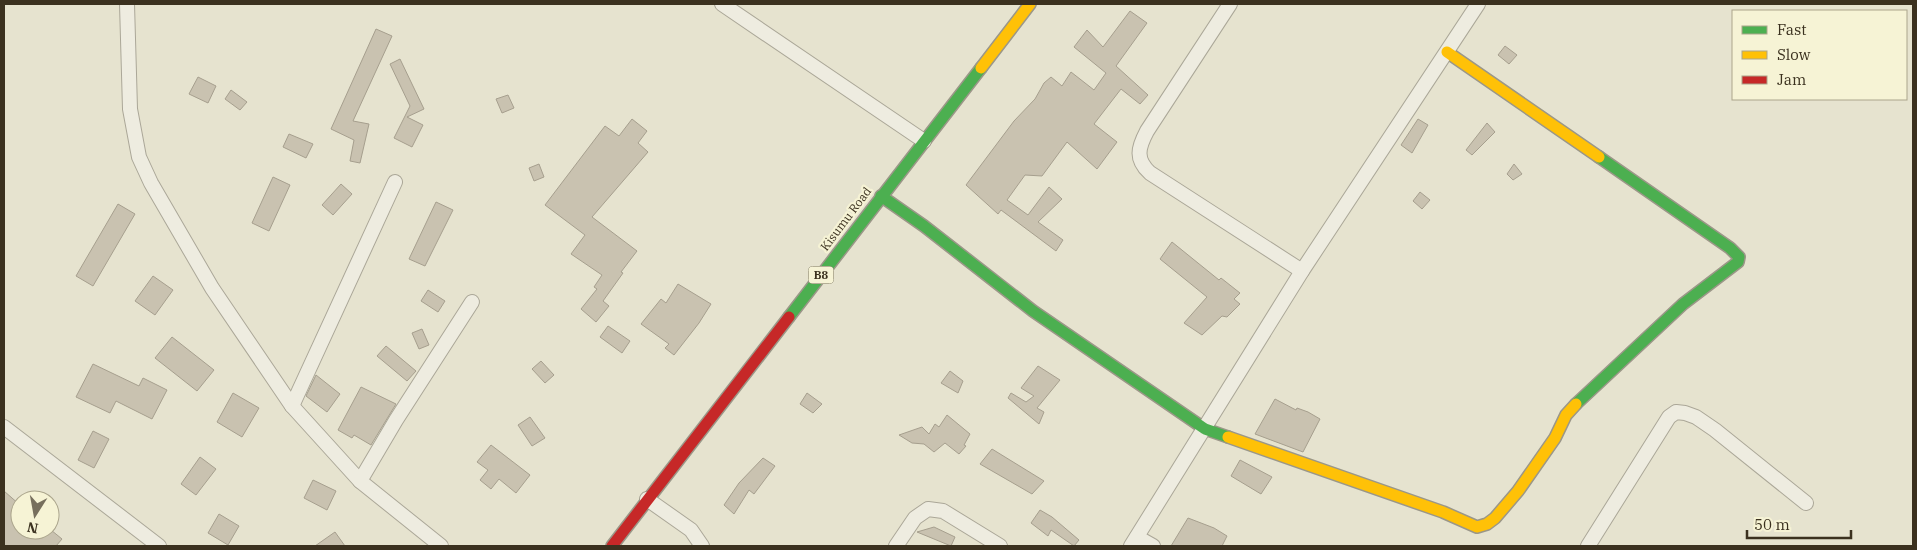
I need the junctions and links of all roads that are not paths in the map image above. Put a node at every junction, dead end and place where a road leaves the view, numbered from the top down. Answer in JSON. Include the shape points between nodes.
{"nodes":[{"id":1,"x":127,"y":4,"type":"edge"},
{"id":2,"x":722,"y":4,"type":"edge"},
{"id":3,"x":1030,"y":4,"type":"edge"},
{"id":4,"x":1230,"y":4,"type":"edge"},
{"id":5,"x":1478,"y":4,"type":"edge"},
{"id":6,"x":1447,"y":52,"type":"junction"},
{"id":7,"x":924,"y":141,"type":"junction"},
{"id":8,"x":395,"y":182,"type":"dead end"},
{"id":9,"x":881,"y":196,"type":"junction"},
{"id":10,"x":1302,"y":271,"type":"junction"},
{"id":11,"x":472,"y":302,"type":"dead end"},
{"id":12,"x":292,"y":406,"type":"junction"},
{"id":13,"x":4,"y":428,"type":"edge"},
{"id":14,"x":1205,"y":429,"type":"junction"},
{"id":15,"x":360,"y":481,"type":"junction"},
{"id":16,"x":647,"y":499,"type":"junction"},
{"id":17,"x":1806,"y":503,"type":"dead end"},
{"id":18,"x":1134,"y":541,"type":"edge"},
{"id":19,"x":159,"y":546,"type":"edge"},
{"id":20,"x":442,"y":546,"type":"edge"},
{"id":21,"x":612,"y":546,"type":"edge"},
{"id":22,"x":702,"y":546,"type":"edge"},
{"id":23,"x":896,"y":546,"type":"edge"},
{"id":24,"x":1000,"y":546,"type":"edge"},
{"id":25,"x":1153,"y":546,"type":"edge"},
{"id":26,"x":1588,"y":546,"type":"edge"}],
"edges":[{"from":1,"to":12,"type":"street","via":[[130,109],[139,156],[151,183],[212,288]]},
{"from":2,"to":7,"type":"street"},
{"from":3,"to":7,"type":"main road","name":"Kisumu Road","number":"B8"},
{"from":4,"to":10,"type":"street","via":[[1147,131],[1140,144],[1142,166]]},
{"from":5,"to":6,"type":"street"},
{"from":6,"to":10,"type":"street"},
{"from":6,"to":14,"type":"main road","via":[[1730,248],[1740,257],[1738,262],[1682,304],[1587,392],[1566,415],[1518,490],[1487,524],[1477,527],[1443,512]]},
{"from":7,"to":9,"type":"main road","name":"Kisumu Road","number":"B8"},
{"from":8,"to":12,"type":"street"},
{"from":9,"to":14,"type":"main road","via":[[1033,311]]},
{"from":9,"to":16,"type":"main road","name":"Kisumu Road","number":"B8"},
{"from":10,"to":14,"type":"street"},
{"from":11,"to":15,"type":"street"},
{"from":12,"to":15,"type":"street"},
{"from":13,"to":19,"type":"street"},
{"from":14,"to":18,"type":"street"},
{"from":15,"to":20,"type":"street"},
{"from":16,"to":21,"type":"main road","name":"Kisumu Road","number":"B8"},
{"from":16,"to":22,"type":"street","via":[[691,530]]},
{"from":17,"to":26,"type":"street","via":[[1715,430],[1696,418],[1676,412],[1668,418]]},
{"from":18,"to":25,"type":"street"},
{"from":23,"to":24,"type":"street","via":[[915,518],[928,510],[943,511]]}]}
